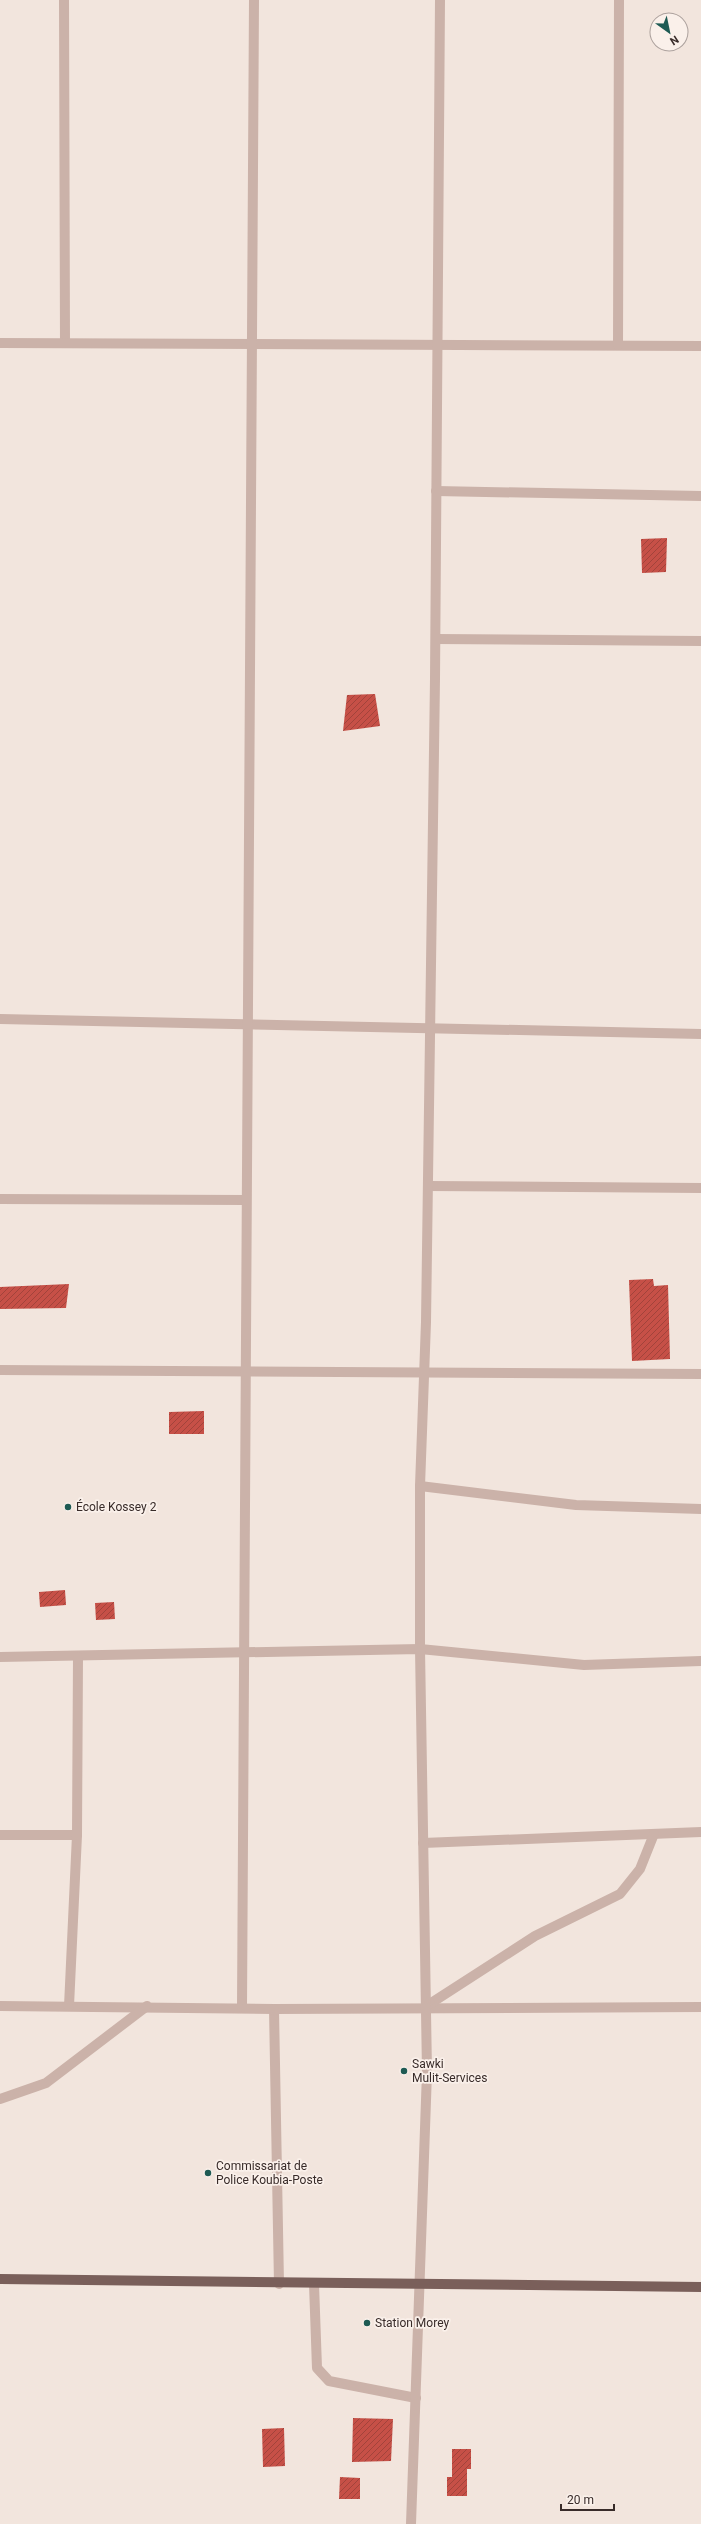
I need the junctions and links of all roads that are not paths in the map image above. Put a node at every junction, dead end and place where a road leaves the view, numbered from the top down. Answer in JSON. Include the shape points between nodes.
{"nodes":[{"id":1,"x":64,"y":0,"type":"edge"},
{"id":2,"x":254,"y":0,"type":"edge"},
{"id":3,"x":440,"y":0,"type":"edge"},
{"id":4,"x":619,"y":0,"type":"edge"},
{"id":5,"x":0,"y":343,"type":"edge"},
{"id":6,"x":65,"y":343,"type":"junction"},
{"id":7,"x":252,"y":343,"type":"junction"},
{"id":8,"x":438,"y":344,"type":"junction"},
{"id":9,"x":618,"y":345,"type":"junction"},
{"id":10,"x":701,"y":346,"type":"edge"},
{"id":11,"x":436,"y":492,"type":"junction"},
{"id":12,"x":701,"y":496,"type":"edge"},
{"id":13,"x":436,"y":639,"type":"junction"},
{"id":14,"x":701,"y":641,"type":"edge"},
{"id":15,"x":0,"y":1019,"type":"edge"},
{"id":16,"x":248,"y":1025,"type":"junction"},
{"id":17,"x":430,"y":1029,"type":"junction"},
{"id":18,"x":701,"y":1034,"type":"edge"},
{"id":19,"x":428,"y":1186,"type":"junction"},
{"id":20,"x":701,"y":1188,"type":"edge"},
{"id":21,"x":0,"y":1199,"type":"edge"},
{"id":22,"x":246,"y":1200,"type":"junction"},
{"id":23,"x":0,"y":1370,"type":"edge"},
{"id":24,"x":245,"y":1371,"type":"junction"},
{"id":25,"x":425,"y":1372,"type":"junction"},
{"id":26,"x":701,"y":1374,"type":"edge"},
{"id":27,"x":420,"y":1486,"type":"junction"},
{"id":28,"x":701,"y":1510,"type":"edge"},
{"id":29,"x":420,"y":1649,"type":"junction"},
{"id":30,"x":243,"y":1652,"type":"junction"},
{"id":31,"x":0,"y":1657,"type":"edge"},
{"id":32,"x":78,"y":1657,"type":"junction"},
{"id":33,"x":701,"y":1661,"type":"edge"},
{"id":34,"x":701,"y":1832,"type":"edge"},
{"id":35,"x":654,"y":1834,"type":"junction"},
{"id":36,"x":0,"y":1835,"type":"edge"},
{"id":37,"x":78,"y":1835,"type":"junction"},
{"id":38,"x":423,"y":1843,"type":"junction"},
{"id":39,"x":0,"y":2006,"type":"edge"},
{"id":40,"x":69,"y":2006,"type":"junction"},
{"id":41,"x":147,"y":2006,"type":"junction"},
{"id":42,"x":242,"y":2007,"type":"junction"},
{"id":43,"x":425,"y":2007,"type":"junction"},
{"id":44,"x":701,"y":2007,"type":"edge"},
{"id":45,"x":274,"y":2009,"type":"junction"},
{"id":46,"x":0,"y":2099,"type":"edge"},
{"id":47,"x":0,"y":2279,"type":"edge"},
{"id":48,"x":279,"y":2284,"type":"junction"},
{"id":49,"x":314,"y":2284,"type":"junction"},
{"id":50,"x":419,"y":2285,"type":"junction"},
{"id":51,"x":701,"y":2287,"type":"edge"},
{"id":52,"x":416,"y":2398,"type":"junction"},
{"id":53,"x":411,"y":2524,"type":"edge"}],
"edges":[{"from":1,"to":6,"type":"street"},
{"from":2,"to":7,"type":"street"},
{"from":3,"to":8,"type":"street"},
{"from":4,"to":9,"type":"street"},
{"from":5,"to":6,"type":"street"},
{"from":6,"to":7,"type":"street"},
{"from":7,"to":8,"type":"street"},
{"from":7,"to":16,"type":"street"},
{"from":8,"to":9,"type":"street"},
{"from":8,"to":11,"type":"street"},
{"from":9,"to":10,"type":"street"},
{"from":11,"to":12,"type":"street"},
{"from":11,"to":13,"type":"street"},
{"from":13,"to":14,"type":"street"},
{"from":13,"to":17,"type":"street"},
{"from":15,"to":16,"type":"street"},
{"from":16,"to":17,"type":"street"},
{"from":16,"to":22,"type":"street"},
{"from":17,"to":18,"type":"street"},
{"from":17,"to":19,"type":"street"},
{"from":19,"to":20,"type":"street"},
{"from":19,"to":25,"type":"street"},
{"from":21,"to":22,"type":"street"},
{"from":22,"to":24,"type":"street"},
{"from":23,"to":24,"type":"street"},
{"from":24,"to":25,"type":"street"},
{"from":24,"to":30,"type":"street"},
{"from":25,"to":26,"type":"street"},
{"from":25,"to":27,"type":"street"},
{"from":27,"to":28,"type":"street","via":[[576,1505]]},
{"from":27,"to":29,"type":"street"},
{"from":29,"to":30,"type":"street"},
{"from":29,"to":33,"type":"street","via":[[584,1665]]},
{"from":29,"to":38,"type":"street"},
{"from":30,"to":32,"type":"street"},
{"from":30,"to":42,"type":"street"},
{"from":31,"to":32,"type":"street"},
{"from":32,"to":37,"type":"street"},
{"from":34,"to":35,"type":"street"},
{"from":35,"to":38,"type":"street"},
{"from":35,"to":43,"type":"street","via":[[640,1869],[620,1894],[535,1936]]},
{"from":36,"to":37,"type":"street"},
{"from":37,"to":40,"type":"street"},
{"from":38,"to":43,"type":"street"},
{"from":39,"to":40,"type":"street"},
{"from":40,"to":41,"type":"street"},
{"from":41,"to":42,"type":"street"},
{"from":41,"to":46,"type":"street","via":[[46,2083]]},
{"from":42,"to":45,"type":"street"},
{"from":43,"to":44,"type":"street"},
{"from":43,"to":45,"type":"street"},
{"from":43,"to":50,"type":"street","via":[[427,2072]]},
{"from":45,"to":48,"type":"street"},
{"from":47,"to":48,"type":"main road"},
{"from":48,"to":49,"type":"main road"},
{"from":49,"to":50,"type":"main road"},
{"from":49,"to":52,"type":"street","via":[[318,2368],[323,2376],[329,2382]]},
{"from":50,"to":51,"type":"main road"},
{"from":50,"to":52,"type":"street"},
{"from":52,"to":53,"type":"street"}]}
